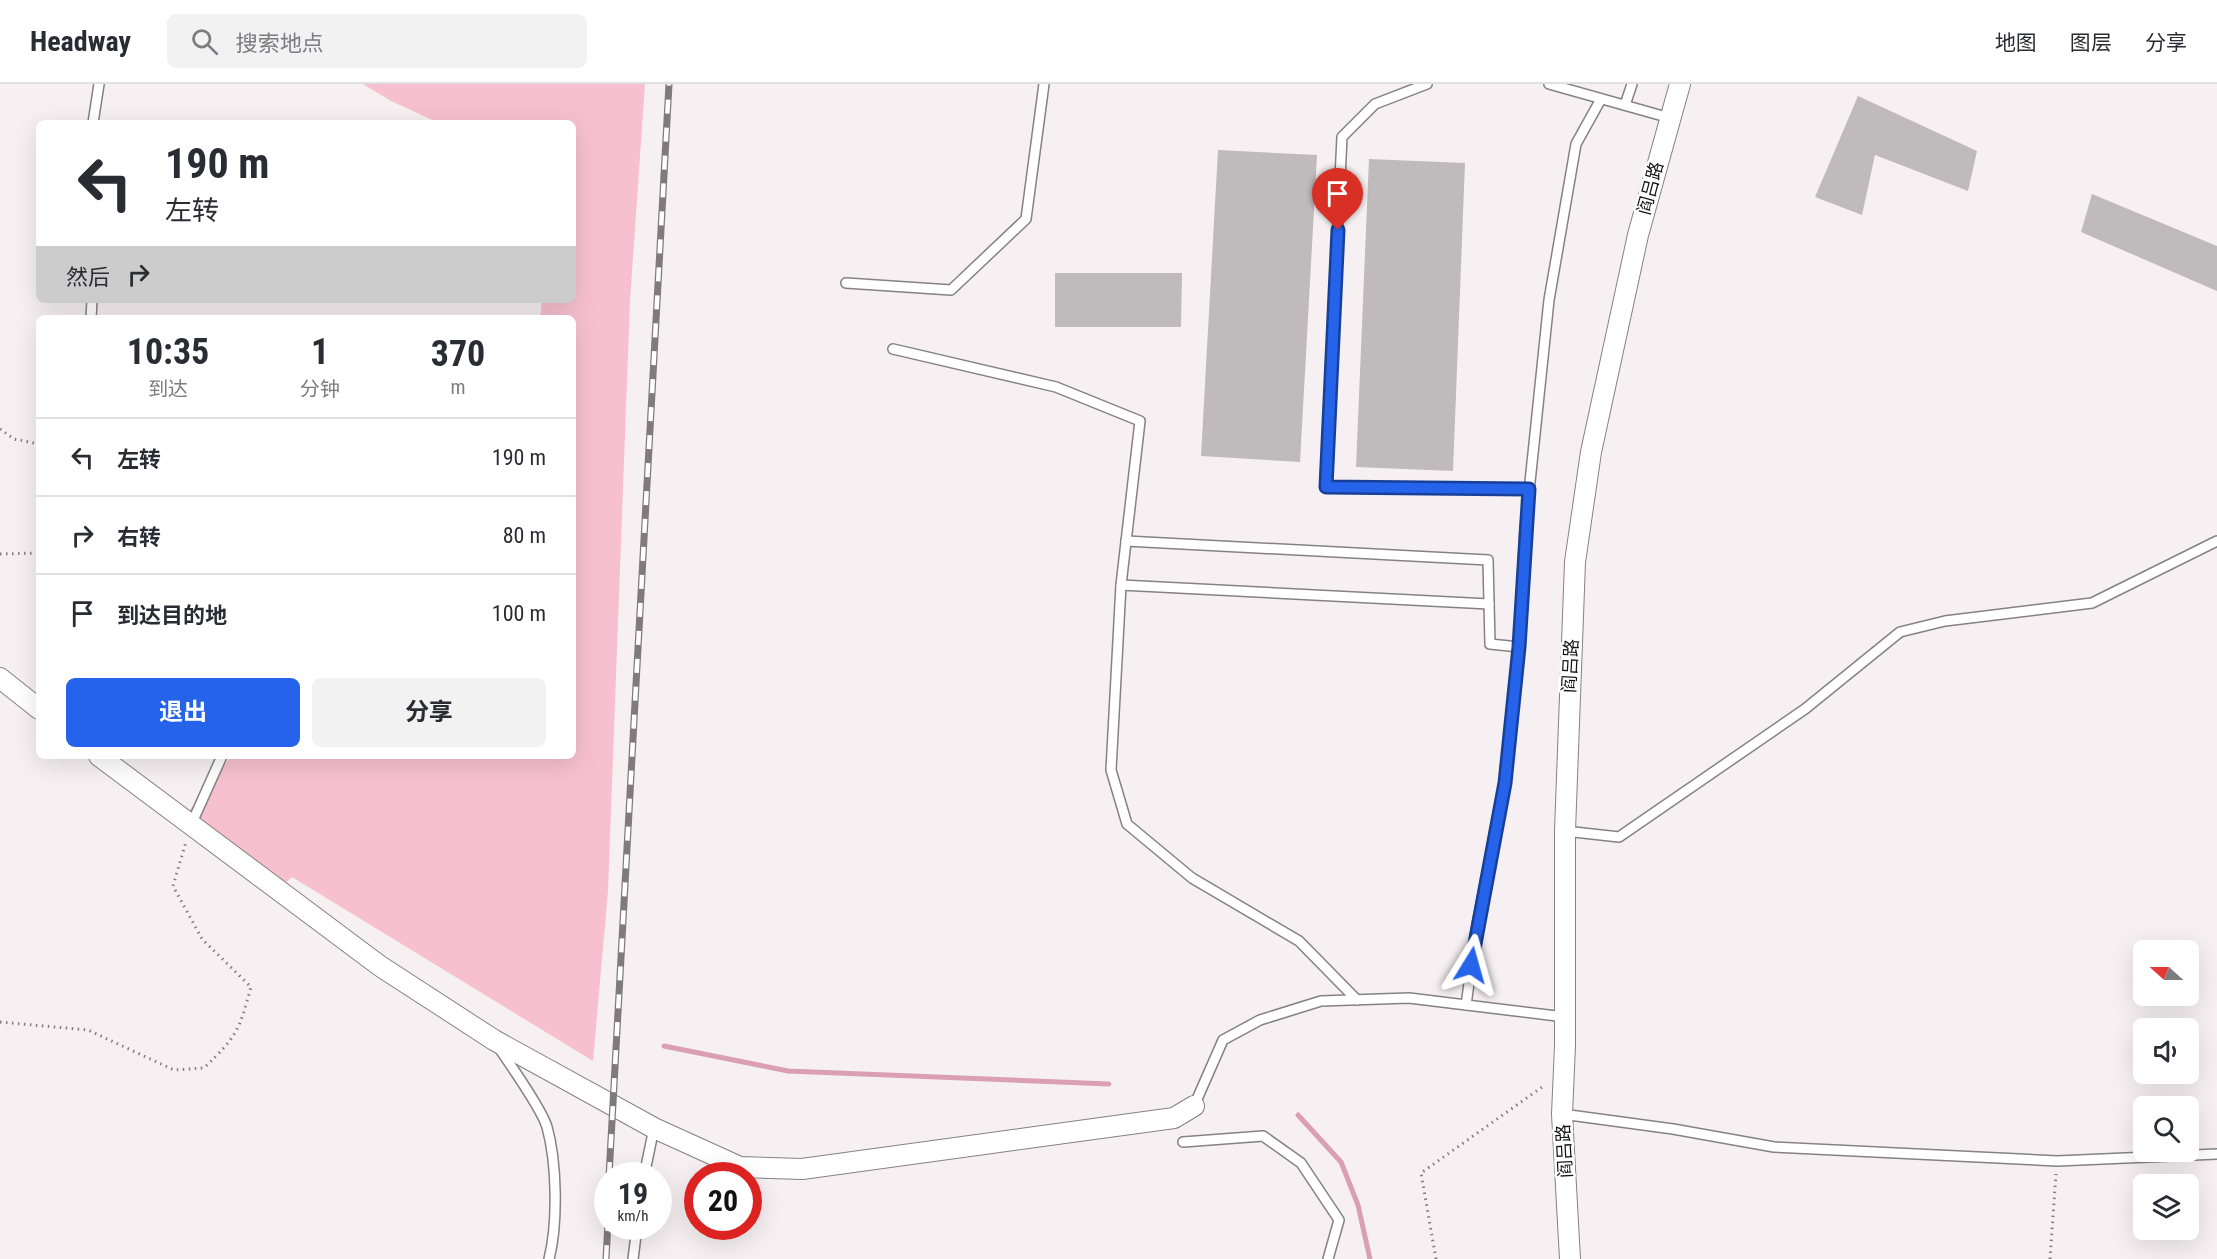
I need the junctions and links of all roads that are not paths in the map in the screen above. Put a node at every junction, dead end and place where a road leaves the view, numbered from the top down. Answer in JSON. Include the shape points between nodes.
{"nodes":[{"id":1,"x":99,"y":84,"type":"edge"},
{"id":2,"x":1044,"y":84,"type":"edge"},
{"id":3,"x":1427,"y":84,"type":"edge"},
{"id":4,"x":1549,"y":84,"type":"edge"},
{"id":5,"x":1632,"y":84,"type":"edge"},
{"id":6,"x":1680,"y":84,"type":"edge"},
{"id":7,"x":1601,"y":99,"type":"junction"},
{"id":8,"x":1624,"y":105,"type":"junction"},
{"id":9,"x":1670,"y":118,"type":"junction"},
{"id":10,"x":93,"y":120,"type":"edge"},
{"id":11,"x":846,"y":284,"type":"dead end"},
{"id":12,"x":893,"y":349,"type":"dead end"},
{"id":13,"x":1529,"y":489,"type":"junction"},
{"id":14,"x":1126,"y":541,"type":"junction"},
{"id":15,"x":2217,"y":541,"type":"edge"},
{"id":16,"x":1121,"y":585,"type":"junction"},
{"id":17,"x":1489,"y":604,"type":"junction"},
{"id":18,"x":1519,"y":647,"type":"junction"},
{"id":19,"x":0,"y":678,"type":"edge"},
{"id":20,"x":36,"y":707,"type":"edge"},
{"id":21,"x":103,"y":759,"type":"edge"},
{"id":22,"x":221,"y":759,"type":"edge"},
{"id":23,"x":191,"y":826,"type":"junction"},
{"id":24,"x":1565,"y":831,"type":"junction"},
{"id":25,"x":1357,"y":1000,"type":"junction"},
{"id":26,"x":1466,"y":1005,"type":"junction"},
{"id":27,"x":1565,"y":1017,"type":"junction"},
{"id":28,"x":494,"y":1040,"type":"junction"},
{"id":29,"x":1194,"y":1106,"type":"joint"},
{"id":30,"x":1562,"y":1114,"type":"junction"},
{"id":31,"x":654,"y":1128,"type":"junction"},
{"id":32,"x":1183,"y":1142,"type":"dead end"},
{"id":33,"x":2217,"y":1154,"type":"edge"},
{"id":34,"x":647,"y":1162,"type":"edge"},
{"id":35,"x":635,"y":1240,"type":"edge"},
{"id":36,"x":549,"y":1259,"type":"edge"},
{"id":37,"x":633,"y":1259,"type":"edge"},
{"id":38,"x":1328,"y":1259,"type":"edge"},
{"id":39,"x":1570,"y":1259,"type":"edge"}],
"edges":[{"from":1,"to":10,"type":"lane"},
{"from":2,"to":11,"type":"lane","via":[[1026,219],[951,290]]},
{"from":3,"to":13,"type":"lane","via":[[1375,104],[1342,137],[1326,487]]},
{"from":4,"to":7,"type":"lane"},
{"from":5,"to":8,"type":"lane"},
{"from":6,"to":9,"type":"street","name":"阎吕路"},
{"from":7,"to":8,"type":"lane"},
{"from":7,"to":13,"type":"lane","via":[[1576,144],[1549,300]]},
{"from":8,"to":9,"type":"lane"},
{"from":9,"to":24,"type":"street","name":"阎吕路","via":[[1638,235],[1591,452],[1575,562]]},
{"from":12,"to":14,"type":"lane","via":[[1056,387],[1140,422]]},
{"from":13,"to":18,"type":"lane"},
{"from":14,"to":16,"type":"lane"},
{"from":14,"to":17,"type":"lane","via":[[1488,560]]},
{"from":15,"to":24,"type":"lane","via":[[2092,603],[1945,621],[1900,632],[1805,709],[1618,837]]},
{"from":16,"to":17,"type":"lane"},
{"from":16,"to":25,"type":"lane","via":[[1111,770],[1127,824],[1192,878],[1299,941]]},
{"from":17,"to":18,"type":"lane","via":[[1490,644]]},
{"from":18,"to":26,"type":"lane","via":[[1505,783],[1477,925]]},
{"from":19,"to":20,"type":"street"},
{"from":21,"to":23,"type":"street"},
{"from":22,"to":23,"type":"lane"},
{"from":23,"to":28,"type":"street","via":[[380,966]]},
{"from":24,"to":27,"type":"street","name":"阎吕路"},
{"from":25,"to":26,"type":"lane","via":[[1408,998]]},
{"from":25,"to":29,"type":"lane","via":[[1321,1001],[1260,1020],[1223,1040]]},
{"from":26,"to":27,"type":"lane"},
{"from":27,"to":30,"type":"street","name":"阎吕路"},
{"from":28,"to":31,"type":"street"},
{"from":28,"to":36,"type":"lane","via":[[547,1125],[554,1215]]},
{"from":29,"to":31,"type":"street","via":[[1174,1118],[802,1170],[740,1167]]},
{"from":30,"to":33,"type":"lane","via":[[1774,1148],[2057,1161]]},
{"from":30,"to":39,"type":"street","name":"阎吕路"},
{"from":31,"to":34,"type":"lane"},
{"from":32,"to":38,"type":"lane","via":[[1263,1136],[1301,1163],[1339,1220]]},
{"from":35,"to":37,"type":"lane"}]}
